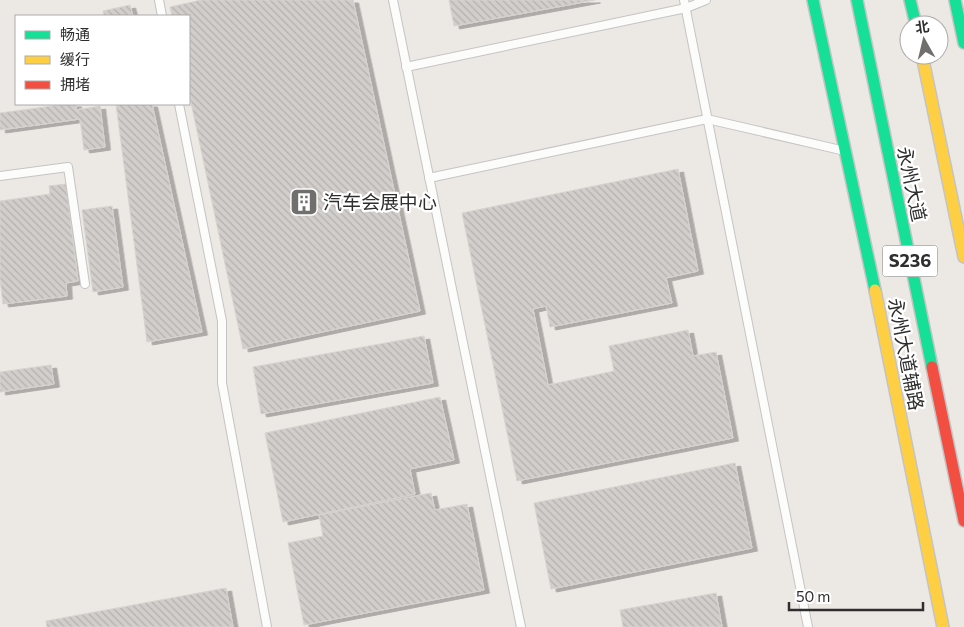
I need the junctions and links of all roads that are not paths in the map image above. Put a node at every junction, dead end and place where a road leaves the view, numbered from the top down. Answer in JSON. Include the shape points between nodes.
{"nodes":[{"id":1,"x":158,"y":0,"type":"edge"},
{"id":2,"x":393,"y":0,"type":"edge"},
{"id":3,"x":706,"y":0,"type":"edge"},
{"id":4,"x":813,"y":0,"type":"edge"},
{"id":5,"x":857,"y":0,"type":"edge"},
{"id":6,"x":954,"y":0,"type":"edge"},
{"id":7,"x":911,"y":1,"type":"edge"},
{"id":8,"x":685,"y":4,"type":"edge"},
{"id":9,"x":162,"y":15,"type":"edge"},
{"id":10,"x":914,"y":15,"type":"edge"},
{"id":11,"x":964,"y":43,"type":"edge"},
{"id":12,"x":924,"y":65,"type":"edge"},
{"id":13,"x":406,"y":67,"type":"junction"},
{"id":14,"x":179,"y":105,"type":"edge"},
{"id":15,"x":707,"y":119,"type":"junction"},
{"id":16,"x":847,"y":152,"type":"junction"},
{"id":17,"x":0,"y":176,"type":"edge"},
{"id":18,"x":429,"y":178,"type":"junction"},
{"id":19,"x":964,"y":257,"type":"edge"},
{"id":20,"x":85,"y":284,"type":"dead end"},
{"id":21,"x":964,"y":521,"type":"edge"},
{"id":22,"x":267,"y":627,"type":"edge"},
{"id":23,"x":521,"y":627,"type":"edge"},
{"id":24,"x":808,"y":627,"type":"edge"},
{"id":25,"x":943,"y":627,"type":"edge"}],
"edges":[{"from":1,"to":9,"type":"lane"},
{"from":2,"to":13,"type":"lane"},
{"from":3,"to":8,"type":"lane"},
{"from":4,"to":16,"type":"main road","name":"永州大道辅路"},
{"from":5,"to":21,"type":"main road","name":"永州大道","number":"S236"},
{"from":6,"to":11,"type":"main road"},
{"from":7,"to":10,"type":"main road"},
{"from":8,"to":13,"type":"lane"},
{"from":8,"to":15,"type":"lane"},
{"from":12,"to":19,"type":"main road","name":"永州大道","number":"S236"},
{"from":13,"to":18,"type":"lane"},
{"from":14,"to":22,"type":"lane","via":[[222,321],[222,383]]},
{"from":15,"to":16,"type":"lane"},
{"from":15,"to":18,"type":"lane"},
{"from":15,"to":24,"type":"lane"},
{"from":16,"to":25,"type":"main road","name":"永州大道辅路"},
{"from":17,"to":20,"type":"lane","via":[[68,167]]},
{"from":18,"to":23,"type":"lane"}]}
